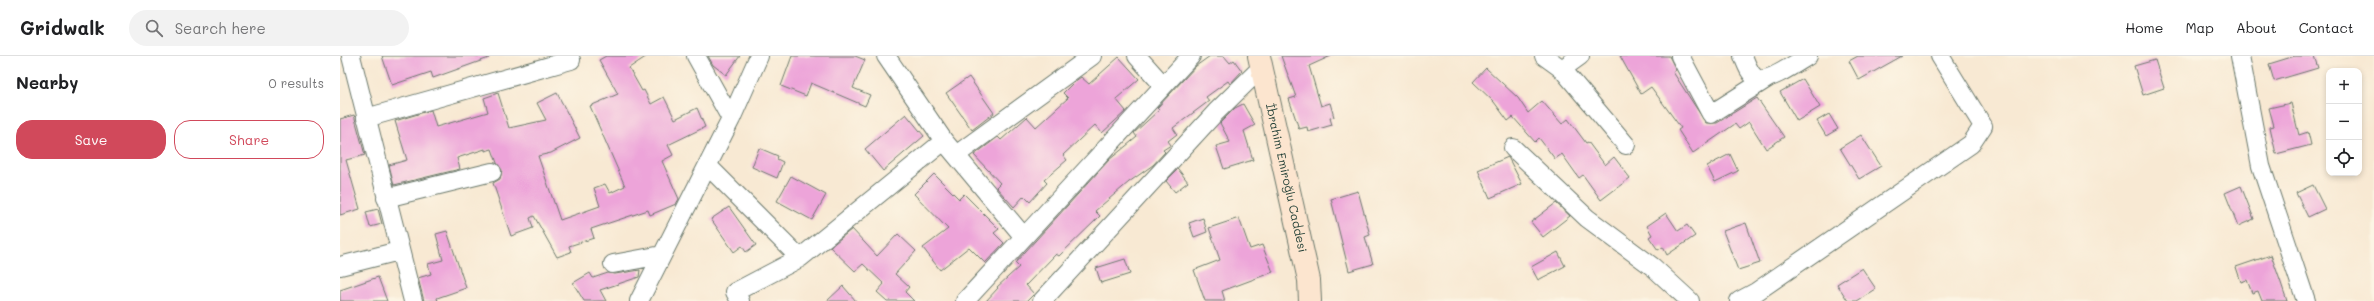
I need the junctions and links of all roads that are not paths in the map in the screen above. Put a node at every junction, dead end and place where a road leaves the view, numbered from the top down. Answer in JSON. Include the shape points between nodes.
{"nodes":[{"id":1,"x":696,"y":56,"type":"edge"},
{"id":2,"x":759,"y":56,"type":"edge"},
{"id":3,"x":886,"y":56,"type":"edge"},
{"id":4,"x":1092,"y":56,"type":"edge"},
{"id":5,"x":1137,"y":56,"type":"edge"},
{"id":6,"x":1191,"y":56,"type":"edge"},
{"id":7,"x":1544,"y":56,"type":"edge"},
{"id":8,"x":1580,"y":56,"type":"edge"},
{"id":9,"x":1680,"y":56,"type":"edge"},
{"id":10,"x":1743,"y":56,"type":"edge"},
{"id":11,"x":1808,"y":56,"type":"edge"},
{"id":12,"x":1940,"y":56,"type":"edge"},
{"id":13,"x":2240,"y":56,"type":"edge"},
{"id":14,"x":571,"y":60,"type":"dead end"},
{"id":15,"x":1260,"y":62,"type":"edge"},
{"id":16,"x":348,"y":66,"type":"edge"},
{"id":17,"x":1562,"y":69,"type":"junction"},
{"id":18,"x":1768,"y":78,"type":"junction"},
{"id":19,"x":1162,"y":84,"type":"junction"},
{"id":20,"x":366,"y":118,"type":"junction"},
{"id":21,"x":731,"y":119,"type":"junction"},
{"id":22,"x":944,"y":141,"type":"junction"},
{"id":23,"x":1626,"y":146,"type":"dead end"},
{"id":24,"x":1513,"y":148,"type":"dead end"},
{"id":25,"x":956,"y":155,"type":"junction"},
{"id":26,"x":708,"y":166,"type":"junction"},
{"id":27,"x":492,"y":172,"type":"dead end"},
{"id":28,"x":386,"y":198,"type":"junction"},
{"id":29,"x":1024,"y":237,"type":"junction"},
{"id":30,"x":399,"y":251,"type":"junction"},
{"id":31,"x":662,"y":255,"type":"junction"},
{"id":32,"x":800,"y":258,"type":"junction"},
{"id":33,"x":613,"y":264,"type":"dead end"},
{"id":34,"x":340,"y":266,"type":"edge"},
{"id":35,"x":412,"y":301,"type":"edge"},
{"id":36,"x":639,"y":301,"type":"edge"},
{"id":37,"x":740,"y":301,"type":"edge"},
{"id":38,"x":965,"y":301,"type":"edge"},
{"id":39,"x":1042,"y":301,"type":"edge"},
{"id":40,"x":1310,"y":301,"type":"edge"},
{"id":41,"x":1690,"y":301,"type":"edge"},
{"id":42,"x":1739,"y":301,"type":"edge"},
{"id":43,"x":2306,"y":301,"type":"edge"}],
"edges":[{"from":1,"to":21,"type":"street"},
{"from":2,"to":21,"type":"street"},
{"from":3,"to":22,"type":"street"},
{"from":4,"to":25,"type":"street"},
{"from":5,"to":19,"type":"street"},
{"from":6,"to":19,"type":"street"},
{"from":7,"to":17,"type":"street"},
{"from":8,"to":17,"type":"street"},
{"from":9,"to":18,"type":"street","via":[[1711,114]]},
{"from":10,"to":18,"type":"street","via":[[1752,74],[1758,79]]},
{"from":11,"to":18,"type":"street"},
{"from":12,"to":42,"type":"street","via":[[1983,126],[1971,144],[1756,292]]},
{"from":13,"to":43,"type":"street","via":[[2261,166]]},
{"from":14,"to":20,"type":"street"},
{"from":15,"to":39,"type":"street"},
{"from":15,"to":40,"type":"street","name":"İbrahim Emiroğlu Caddesi","via":[[1309,280]]},
{"from":16,"to":20,"type":"street"},
{"from":17,"to":23,"type":"street"},
{"from":19,"to":29,"type":"street"},
{"from":20,"to":28,"type":"street"},
{"from":21,"to":26,"type":"street"},
{"from":22,"to":25,"type":"street"},
{"from":22,"to":32,"type":"street"},
{"from":24,"to":41,"type":"street","via":[[1586,218],[1653,267]]},
{"from":25,"to":29,"type":"street"},
{"from":26,"to":31,"type":"street"},
{"from":26,"to":32,"type":"street"},
{"from":27,"to":28,"type":"street"},
{"from":28,"to":30,"type":"street"},
{"from":29,"to":38,"type":"street"},
{"from":30,"to":34,"type":"street"},
{"from":30,"to":35,"type":"street"},
{"from":31,"to":33,"type":"street"},
{"from":31,"to":36,"type":"street"},
{"from":32,"to":37,"type":"street","via":[[735,292]]}]}
